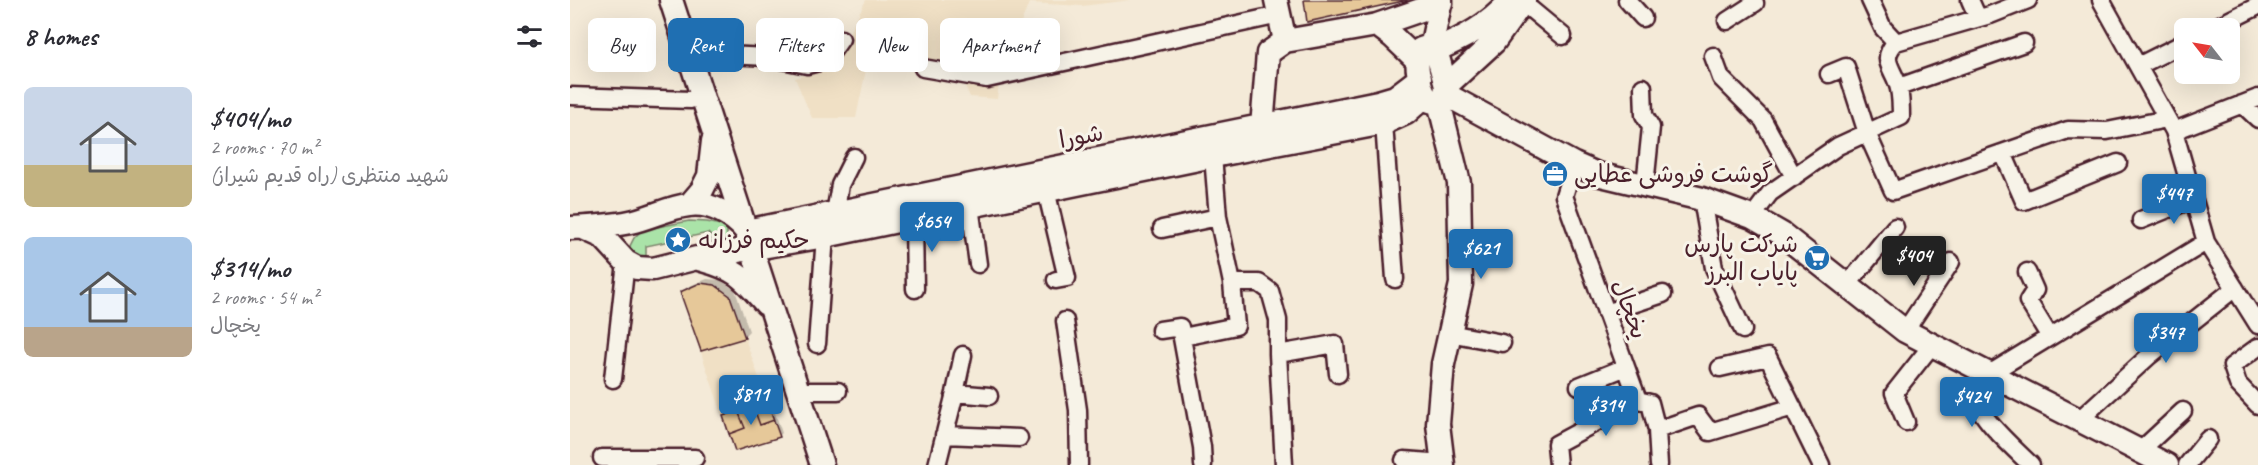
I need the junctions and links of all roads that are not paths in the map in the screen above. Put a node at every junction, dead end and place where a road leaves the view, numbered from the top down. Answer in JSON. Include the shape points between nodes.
{"nodes":[{"id":1,"x":671,"y":0,"type":"edge"},
{"id":2,"x":1519,"y":0,"type":"edge"},
{"id":3,"x":1627,"y":0,"type":"edge"},
{"id":4,"x":1754,"y":0,"type":"edge"},
{"id":5,"x":1870,"y":0,"type":"edge"},
{"id":6,"x":1970,"y":0,"type":"edge"},
{"id":7,"x":2028,"y":0,"type":"edge"},
{"id":8,"x":2101,"y":0,"type":"edge"},
{"id":9,"x":1441,"y":2,"type":"edge"},
{"id":10,"x":2258,"y":6,"type":"edge"},
{"id":11,"x":1277,"y":8,"type":"edge"},
{"id":12,"x":677,"y":18,"type":"edge"},
{"id":13,"x":1643,"y":18,"type":"dead end"},
{"id":14,"x":1978,"y":18,"type":"junction"},
{"id":15,"x":2234,"y":18,"type":"edge"},
{"id":16,"x":1727,"y":21,"type":"dead end"},
{"id":17,"x":1377,"y":25,"type":"junction"},
{"id":18,"x":1563,"y":36,"type":"dead end"},
{"id":19,"x":1285,"y":41,"type":"junction"},
{"id":20,"x":1896,"y":42,"type":"junction"},
{"id":21,"x":2024,"y":43,"type":"dead end"},
{"id":22,"x":2174,"y":48,"type":"edge"},
{"id":23,"x":1713,"y":56,"type":"dead end"},
{"id":24,"x":2138,"y":66,"type":"junction"},
{"id":25,"x":928,"y":69,"type":"edge"},
{"id":26,"x":694,"y":72,"type":"edge"},
{"id":27,"x":1829,"y":74,"type":"dead end"},
{"id":28,"x":1433,"y":77,"type":"junction"},
{"id":29,"x":1643,"y":87,"type":"dead end"},
{"id":30,"x":1899,"y":87,"type":"junction"},
{"id":31,"x":570,"y":96,"type":"edge"},
{"id":32,"x":691,"y":100,"type":"dead end"},
{"id":33,"x":2250,"y":101,"type":"edge"},
{"id":34,"x":2258,"y":119,"type":"edge"},
{"id":35,"x":1384,"y":123,"type":"junction"},
{"id":36,"x":2170,"y":125,"type":"junction"},
{"id":37,"x":1262,"y":127,"type":"junction"},
{"id":38,"x":714,"y":133,"type":"junction"},
{"id":39,"x":1868,"y":133,"type":"junction"},
{"id":40,"x":2003,"y":153,"type":"junction"},
{"id":41,"x":1213,"y":156,"type":"junction"},
{"id":42,"x":854,"y":157,"type":"dead end"},
{"id":43,"x":2118,"y":163,"type":"dead end"},
{"id":44,"x":1574,"y":164,"type":"junction"},
{"id":45,"x":1794,"y":177,"type":"junction"},
{"id":46,"x":1645,"y":185,"type":"junction"},
{"id":47,"x":1046,"y":190,"type":"junction"},
{"id":48,"x":1702,"y":199,"type":"junction"},
{"id":49,"x":2193,"y":199,"type":"junction"},
{"id":50,"x":690,"y":204,"type":"junction"},
{"id":51,"x":970,"y":206,"type":"junction"},
{"id":52,"x":835,"y":213,"type":"junction"},
{"id":53,"x":1218,"y":217,"type":"junction"},
{"id":54,"x":1752,"y":217,"type":"junction"},
{"id":55,"x":914,"y":218,"type":"junction"},
{"id":56,"x":2141,"y":220,"type":"dead end"},
{"id":57,"x":633,"y":221,"type":"junction"},
{"id":58,"x":1895,"y":227,"type":"dead end"},
{"id":59,"x":576,"y":228,"type":"edge"},
{"id":60,"x":1162,"y":229,"type":"dead end"},
{"id":61,"x":825,"y":236,"type":"junction"},
{"id":62,"x":749,"y":241,"type":"junction"},
{"id":63,"x":2206,"y":242,"type":"junction"},
{"id":64,"x":697,"y":258,"type":"junction"},
{"id":65,"x":626,"y":261,"type":"junction"},
{"id":66,"x":1951,"y":262,"type":"dead end"},
{"id":67,"x":978,"y":264,"type":"dead end"},
{"id":68,"x":2027,"y":272,"type":"dead end"},
{"id":69,"x":1395,"y":279,"type":"dead end"},
{"id":70,"x":1056,"y":280,"type":"dead end"},
{"id":71,"x":1232,"y":283,"type":"junction"},
{"id":72,"x":1848,"y":284,"type":"junction"},
{"id":73,"x":2235,"y":288,"type":"junction"},
{"id":74,"x":915,"y":289,"type":"dead end"},
{"id":75,"x":1663,"y":294,"type":"dead end"},
{"id":76,"x":772,"y":310,"type":"junction"},
{"id":77,"x":1606,"y":313,"type":"junction"},
{"id":78,"x":1065,"y":321,"type":"dead end"},
{"id":79,"x":2258,"y":325,"type":"edge"},
{"id":80,"x":1160,"y":330,"type":"dead end"},
{"id":81,"x":1743,"y":330,"type":"dead end"},
{"id":82,"x":1905,"y":331,"type":"junction"},
{"id":83,"x":1449,"y":333,"type":"junction"},
{"id":84,"x":1183,"y":337,"type":"junction"},
{"id":85,"x":2050,"y":337,"type":"junction"},
{"id":86,"x":1502,"y":343,"type":"dead end"},
{"id":87,"x":817,"y":344,"type":"dead end"},
{"id":88,"x":1932,"y":345,"type":"junction"},
{"id":89,"x":2258,"y":347,"type":"edge"},
{"id":90,"x":1278,"y":354,"type":"junction"},
{"id":91,"x":963,"y":355,"type":"dead end"},
{"id":92,"x":1626,"y":367,"type":"junction"},
{"id":93,"x":1720,"y":368,"type":"dead end"},
{"id":94,"x":1338,"y":374,"type":"dead end"},
{"id":95,"x":1989,"y":374,"type":"junction"},
{"id":96,"x":613,"y":379,"type":"dead end"},
{"id":97,"x":1579,"y":386,"type":"dead end"},
{"id":98,"x":798,"y":391,"type":"junction"},
{"id":99,"x":838,"y":392,"type":"dead end"},
{"id":100,"x":955,"y":393,"type":"junction"},
{"id":101,"x":989,"y":396,"type":"dead end"},
{"id":102,"x":1638,"y":399,"type":"junction"},
{"id":103,"x":2258,"y":405,"type":"edge"},
{"id":104,"x":1793,"y":407,"type":"junction"},
{"id":105,"x":2182,"y":411,"type":"dead end"},
{"id":106,"x":2079,"y":420,"type":"junction"},
{"id":107,"x":1906,"y":422,"type":"dead end"},
{"id":108,"x":1656,"y":430,"type":"junction"},
{"id":109,"x":944,"y":435,"type":"junction"},
{"id":110,"x":1019,"y":438,"type":"dead end"},
{"id":111,"x":2208,"y":439,"type":"dead end"},
{"id":112,"x":2140,"y":451,"type":"junction"},
{"id":113,"x":602,"y":458,"type":"dead end"},
{"id":114,"x":695,"y":458,"type":"dead end"},
{"id":115,"x":1404,"y":460,"type":"dead end"},
{"id":116,"x":668,"y":462,"type":"edge"},
{"id":117,"x":815,"y":462,"type":"edge"},
{"id":118,"x":1443,"y":464,"type":"edge"},
{"id":119,"x":937,"y":465,"type":"edge"},
{"id":120,"x":1079,"y":465,"type":"edge"},
{"id":121,"x":1203,"y":465,"type":"edge"},
{"id":122,"x":1284,"y":465,"type":"edge"},
{"id":123,"x":1558,"y":465,"type":"edge"},
{"id":124,"x":1659,"y":465,"type":"edge"},
{"id":125,"x":1821,"y":465,"type":"edge"},
{"id":126,"x":2031,"y":465,"type":"edge"},
{"id":127,"x":2167,"y":465,"type":"edge"},
{"id":128,"x":2187,"y":465,"type":"edge"}],
"edges":[{"from":1,"to":12,"type":"street"},
{"from":2,"to":18,"type":"street"},
{"from":2,"to":28,"type":"street","via":[[1478,29]]},
{"from":2,"to":28,"type":"street","via":[[1494,42]]},
{"from":3,"to":13,"type":"street"},
{"from":4,"to":16,"type":"street"},
{"from":5,"to":20,"type":"street","via":[[1883,28]]},
{"from":6,"to":14,"type":"street"},
{"from":7,"to":14,"type":"street"},
{"from":8,"to":24,"type":"street"},
{"from":9,"to":17,"type":"street"},
{"from":9,"to":28,"type":"street"},
{"from":10,"to":15,"type":"street"},
{"from":11,"to":19,"type":"street"},
{"from":11,"to":25,"type":"street","via":[[987,79]]},
{"from":14,"to":20,"type":"street"},
{"from":17,"to":19,"type":"street"},
{"from":17,"to":28,"type":"street"},
{"from":19,"to":37,"type":"street","via":[[1268,53]]},
{"from":20,"to":30,"type":"street","via":[[1888,50],[1887,59]]},
{"from":21,"to":30,"type":"street"},
{"from":22,"to":24,"type":"street"},
{"from":23,"to":45,"type":"street","via":[[1721,78],[1763,120]]},
{"from":24,"to":36,"type":"street"},
{"from":26,"to":38,"type":"street"},
{"from":27,"to":39,"type":"street","via":[[1846,67]]},
{"from":28,"to":35,"type":"street","name":"شورا","via":[[1406,113]]},
{"from":28,"to":37,"type":"street","name":"شورا","via":[[1395,97]]},
{"from":28,"to":44,"type":"street"},
{"from":28,"to":83,"type":"street","via":[[1459,183],[1461,284]]},
{"from":29,"to":46,"type":"street","via":[[1644,115],[1651,127]]},
{"from":30,"to":39,"type":"street","via":[[1901,117]]},
{"from":31,"to":32,"type":"street"},
{"from":33,"to":34,"type":"street"},
{"from":33,"to":36,"type":"street"},
{"from":35,"to":41,"type":"street","name":"شورا"},
{"from":35,"to":69,"type":"street"},
{"from":36,"to":40,"type":"street","via":[[2068,130]]},
{"from":36,"to":49,"type":"street"},
{"from":37,"to":52,"type":"street","name":"شورا"},
{"from":38,"to":50,"type":"street","via":[[709,176]]},
{"from":38,"to":62,"type":"street"},
{"from":39,"to":40,"type":"street","via":[[1893,191]]},
{"from":39,"to":45,"type":"street","via":[[1838,146]]},
{"from":40,"to":43,"type":"street","via":[[2024,201]]},
{"from":41,"to":47,"type":"street","name":"شورا"},
{"from":41,"to":53,"type":"street"},
{"from":42,"to":52,"type":"street","via":[[840,185]]},
{"from":44,"to":46,"type":"street"},
{"from":44,"to":77,"type":"street","name":"یخچال","via":[[1564,196]]},
{"from":45,"to":54,"type":"street","via":[[1770,193]]},
{"from":46,"to":48,"type":"street"},
{"from":47,"to":51,"type":"street","name":"شورا"},
{"from":47,"to":70,"type":"street","via":[[1067,278]]},
{"from":48,"to":54,"type":"street"},
{"from":48,"to":81,"type":"street","via":[[1714,268]]},
{"from":49,"to":56,"type":"street"},
{"from":49,"to":63,"type":"street"},
{"from":50,"to":57,"type":"street"},
{"from":50,"to":62,"type":"street","via":[[706,206],[737,220]]},
{"from":51,"to":55,"type":"street","name":"شورا"},
{"from":51,"to":67,"type":"street"},
{"from":52,"to":62,"type":"street","name":"شورا"},
{"from":53,"to":60,"type":"street"},
{"from":53,"to":71,"type":"street"},
{"from":54,"to":72,"type":"street","via":[[1782,234]]},
{"from":55,"to":61,"type":"street","name":"شورا"},
{"from":55,"to":74,"type":"street"},
{"from":57,"to":59,"type":"street"},
{"from":57,"to":65,"type":"street","via":[[624,243]]},
{"from":58,"to":72,"type":"street"},
{"from":59,"to":65,"type":"street","via":[[603,237]]},
{"from":61,"to":62,"type":"street","name":"شورا"},
{"from":61,"to":87,"type":"street"},
{"from":62,"to":64,"type":"street"},
{"from":62,"to":76,"type":"street"},
{"from":63,"to":73,"type":"street"},
{"from":63,"to":85,"type":"street"},
{"from":64,"to":65,"type":"street","via":[[653,269],[637,268]]},
{"from":64,"to":76,"type":"street","via":[[741,275]]},
{"from":65,"to":96,"type":"street"},
{"from":66,"to":82,"type":"street"},
{"from":68,"to":85,"type":"street","via":[[2034,290],[2028,301]]},
{"from":71,"to":84,"type":"street","via":[[1236,326]]},
{"from":71,"to":90,"type":"street","via":[[1259,283],[1270,291],[1278,320]]},
{"from":72,"to":82,"type":"street"},
{"from":73,"to":79,"type":"street"},
{"from":73,"to":106,"type":"street","via":[[2149,356]]},
{"from":75,"to":77,"type":"street"},
{"from":76,"to":98,"type":"street"},
{"from":77,"to":92,"type":"street","name":"یخچال"},
{"from":78,"to":120,"type":"street","via":[[1078,410]]},
{"from":80,"to":84,"type":"street","via":[[1180,327]]},
{"from":82,"to":88,"type":"street"},
{"from":83,"to":86,"type":"street"},
{"from":83,"to":118,"type":"street","via":[[1438,424]]},
{"from":84,"to":121,"type":"street"},
{"from":85,"to":95,"type":"street"},
{"from":88,"to":95,"type":"street"},
{"from":88,"to":107,"type":"street","via":[[1894,393]]},
{"from":89,"to":103,"type":"street","via":[[2232,366],[2238,384]]},
{"from":90,"to":94,"type":"street","via":[[1335,344]]},
{"from":90,"to":122,"type":"street"},
{"from":91,"to":100,"type":"street"},
{"from":92,"to":97,"type":"street"},
{"from":92,"to":102,"type":"street","name":"یخچال"},
{"from":93,"to":104,"type":"street","via":[[1768,357]]},
{"from":95,"to":106,"type":"street"},
{"from":95,"to":126,"type":"street","via":[[1977,404]]},
{"from":98,"to":99,"type":"street"},
{"from":98,"to":117,"type":"street"},
{"from":100,"to":101,"type":"street"},
{"from":100,"to":109,"type":"street"},
{"from":102,"to":108,"type":"street","name":"یخچال","via":[[1650,403]]},
{"from":102,"to":123,"type":"street","via":[[1556,444]]},
{"from":104,"to":108,"type":"street","via":[[1710,432],[1698,416]]},
{"from":104,"to":125,"type":"street"},
{"from":105,"to":112,"type":"street"},
{"from":106,"to":112,"type":"street"},
{"from":108,"to":124,"type":"street","name":"یخچال"},
{"from":109,"to":110,"type":"street"},
{"from":109,"to":119,"type":"street"},
{"from":111,"to":128,"type":"street"},
{"from":112,"to":127,"type":"street"},
{"from":113,"to":116,"type":"street"},
{"from":114,"to":116,"type":"street"},
{"from":115,"to":118,"type":"street"}]}
